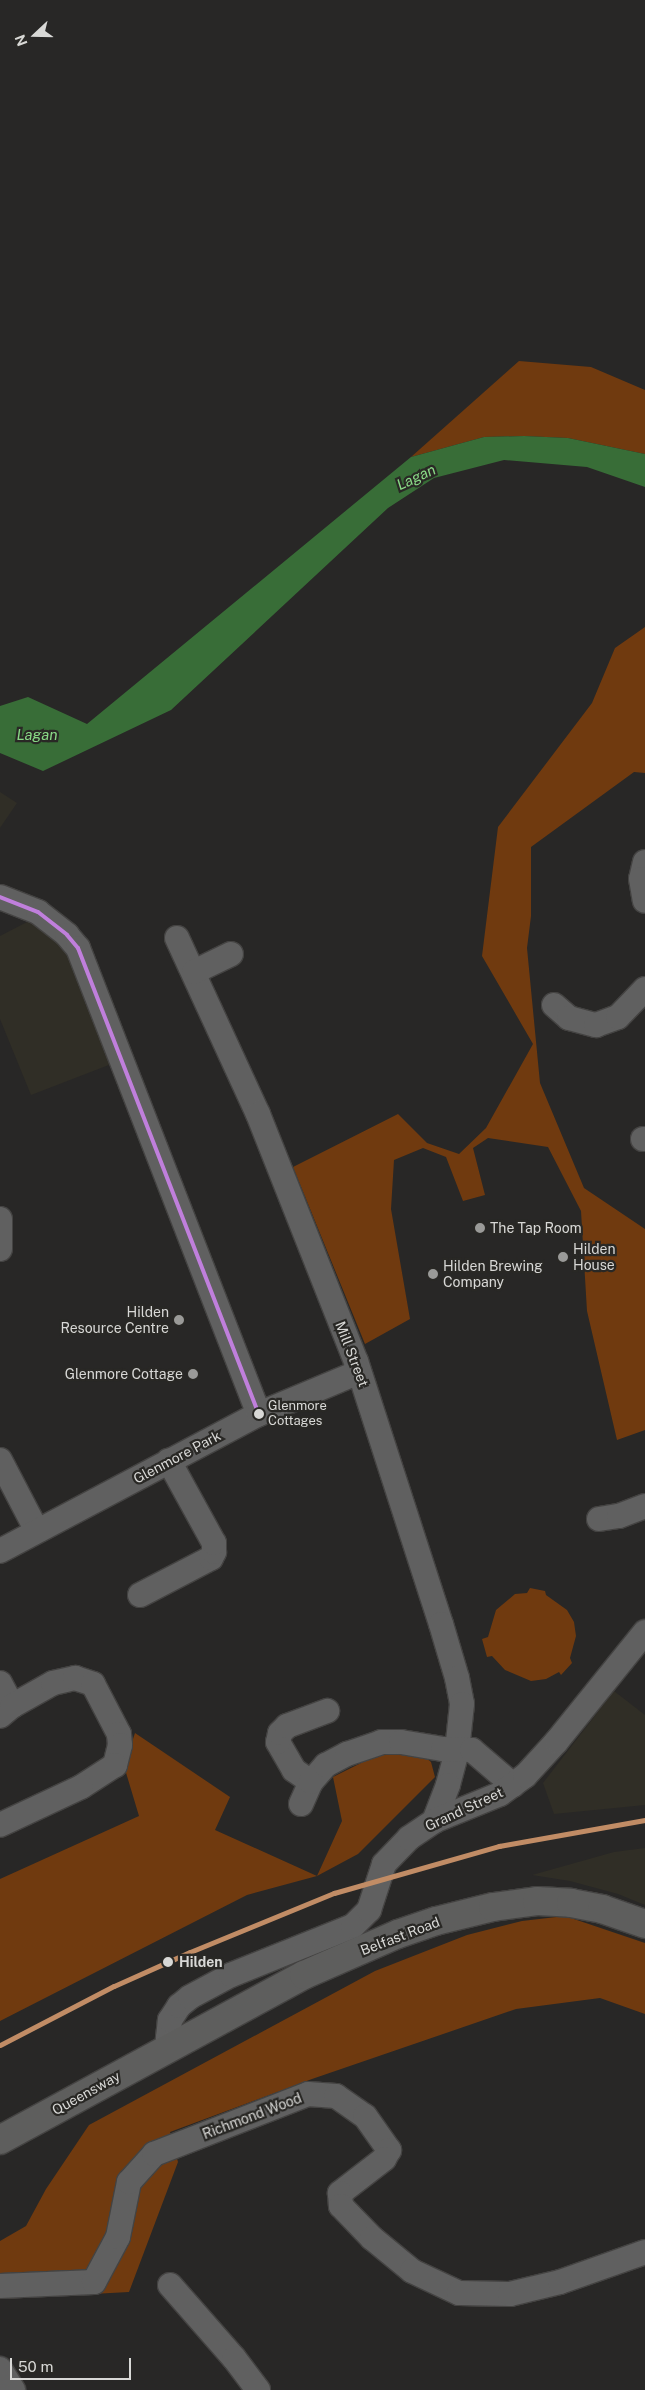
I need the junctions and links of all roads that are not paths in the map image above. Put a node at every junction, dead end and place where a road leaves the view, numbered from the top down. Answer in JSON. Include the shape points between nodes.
{"nodes":[{"id":1,"x":645,"y":862,"type":"edge"},
{"id":2,"x":0,"y":896,"type":"edge"},
{"id":3,"x":645,"y":902,"type":"edge"},
{"id":4,"x":177,"y":938,"type":"dead end"},
{"id":5,"x":231,"y":954,"type":"dead end"},
{"id":6,"x":194,"y":972,"type":"junction"},
{"id":7,"x":645,"y":989,"type":"edge"},
{"id":8,"x":554,"y":1005,"type":"dead end"},
{"id":9,"x":0,"y":1218,"type":"edge"},
{"id":10,"x":0,"y":1248,"type":"edge"},
{"id":11,"x":359,"y":1372,"type":"junction"},
{"id":12,"x":259,"y":1414,"type":"junction"},
{"id":13,"x":0,"y":1460,"type":"edge"},
{"id":14,"x":169,"y":1461,"type":"junction"},
{"id":15,"x":645,"y":1506,"type":"edge"},
{"id":16,"x":599,"y":1519,"type":"dead end"},
{"id":17,"x":37,"y":1531,"type":"junction"},
{"id":18,"x":0,"y":1551,"type":"edge"},
{"id":19,"x":140,"y":1595,"type":"dead end"},
{"id":20,"x":645,"y":1632,"type":"edge"},
{"id":21,"x":0,"y":1683,"type":"edge"},
{"id":22,"x":6,"y":1711,"type":"edge"},
{"id":23,"x":327,"y":1711,"type":"dead end"},
{"id":24,"x":457,"y":1750,"type":"junction"},
{"id":25,"x":311,"y":1782,"type":"junction"},
{"id":26,"x":513,"y":1786,"type":"junction"},
{"id":27,"x":301,"y":1804,"type":"dead end"},
{"id":28,"x":434,"y":1821,"type":"junction"},
{"id":29,"x":0,"y":1825,"type":"edge"},
{"id":30,"x":645,"y":1924,"type":"edge"},
{"id":31,"x":172,"y":2046,"type":"junction"},
{"id":32,"x":0,"y":2140,"type":"edge"},
{"id":33,"x":645,"y":2252,"type":"edge"},
{"id":34,"x":170,"y":2285,"type":"dead end"},
{"id":35,"x":0,"y":2286,"type":"edge"},
{"id":36,"x":0,"y":2369,"type":"edge"},
{"id":37,"x":13,"y":2390,"type":"edge"},
{"id":38,"x":258,"y":2390,"type":"edge"}],
"edges":[{"from":1,"to":3,"type":"street","via":[[641,878]]},
{"from":2,"to":12,"type":"street","via":[[38,912],[78,948]]},
{"from":4,"to":6,"type":"street","name":"Mill Street"},
{"from":5,"to":6,"type":"street"},
{"from":6,"to":11,"type":"street","name":"Mill Street","via":[[258,1114]]},
{"from":7,"to":8,"type":"street","via":[[618,1017],[596,1025],[569,1018]]},
{"from":9,"to":10,"type":"street"},
{"from":11,"to":12,"type":"street","name":"Glenmore Park"},
{"from":11,"to":24,"type":"street","name":"Mill Street","via":[[457,1678],[462,1704]]},
{"from":12,"to":14,"type":"street","name":"Glenmore Park"},
{"from":13,"to":17,"type":"street"},
{"from":14,"to":17,"type":"street","name":"Glenmore Park"},
{"from":14,"to":19,"type":"street","via":[[214,1543],[214,1552],[211,1558]]},
{"from":15,"to":16,"type":"street","via":[[619,1516]]},
{"from":17,"to":18,"type":"street","name":"Glenmore Park"},
{"from":20,"to":26,"type":"street","name":"Grand Street","via":[[537,1765]]},
{"from":21,"to":22,"type":"street"},
{"from":22,"to":29,"type":"street","via":[[53,1683],[75,1678],[93,1684],[119,1734],[120,1745],[115,1765],[81,1787]]},
{"from":23,"to":25,"type":"street","via":[[287,1726],[280,1732],[278,1742],[294,1770]]},
{"from":24,"to":25,"type":"street","via":[[380,1742],[326,1765]]},
{"from":24,"to":26,"type":"street","via":[[472,1750]]},
{"from":24,"to":28,"type":"street","name":"Mill Street"},
{"from":25,"to":27,"type":"street"},
{"from":26,"to":28,"type":"street","name":"Grand Street","via":[[482,1803]]},
{"from":28,"to":31,"type":"street","name":"Grand Street","via":[[409,1838],[384,1864],[369,1910],[361,1920],[341,1932],[232,1975],[190,1997],[170,2020],[168,2038]]},
{"from":30,"to":31,"type":"highway","name":"Belfast Road","via":[[602,1909],[537,1901],[493,1907],[436,1921],[304,1975]]},
{"from":31,"to":32,"type":"highway","name":"Queensway"},
{"from":33,"to":35,"type":"street","name":"Richmond Wood","via":[[560,2282],[510,2294],[460,2293],[412,2271],[372,2238],[342,2206],[340,2193],[384,2159],[389,2150],[365,2116],[336,2096],[308,2094],[154,2154],[129,2182],[118,2237],[94,2282]]},
{"from":34,"to":38,"type":"street"},
{"from":36,"to":37,"type":"street"}]}
